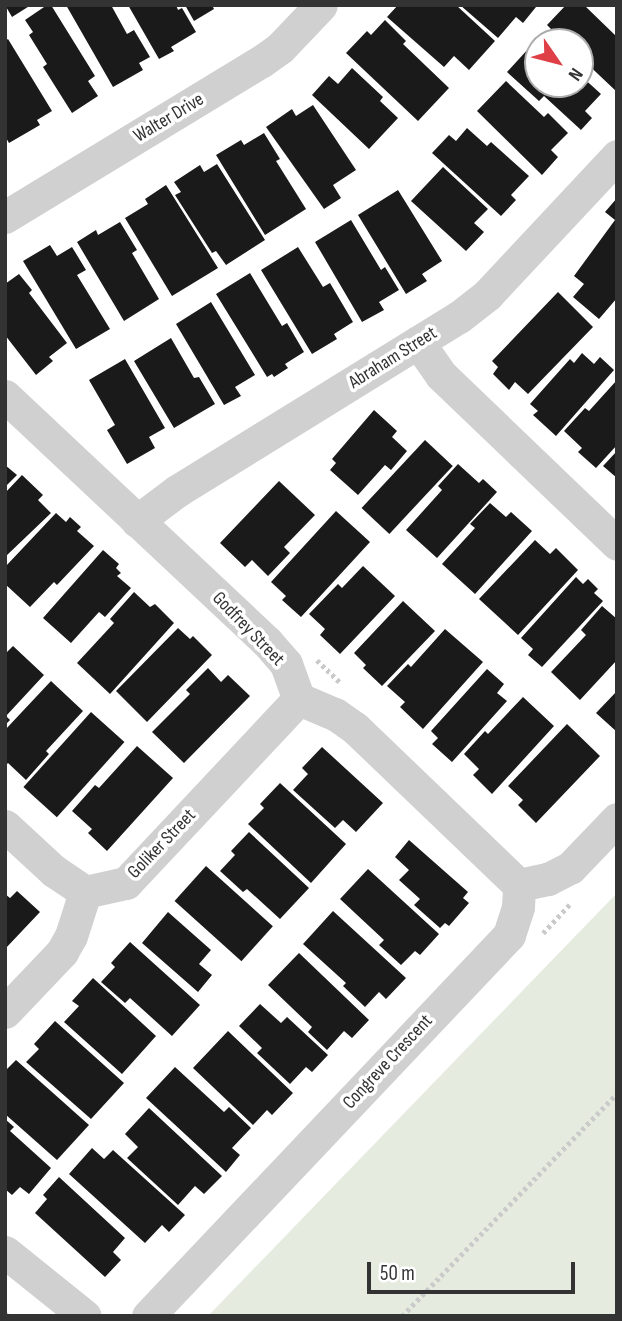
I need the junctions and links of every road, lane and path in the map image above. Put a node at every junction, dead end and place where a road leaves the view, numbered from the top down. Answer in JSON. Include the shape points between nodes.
{"nodes":[{"id":1,"x":321,"y":5,"type":"edge"},
{"id":2,"x":617,"y":156,"type":"edge"},
{"id":3,"x":5,"y":217,"type":"edge"},
{"id":4,"x":418,"y":342,"type":"junction"},
{"id":5,"x":5,"y":396,"type":"edge"},
{"id":6,"x":138,"y":521,"type":"junction"},
{"id":7,"x":617,"y":544,"type":"edge"},
{"id":8,"x":299,"y":699,"type":"junction"},
{"id":9,"x":617,"y":819,"type":"edge"},
{"id":10,"x":5,"y":826,"type":"edge"},
{"id":11,"x":519,"y":885,"type":"junction"},
{"id":12,"x":85,"y":892,"type":"junction"},
{"id":13,"x":5,"y":1012,"type":"edge"},
{"id":14,"x":617,"y":1093,"type":"edge"},
{"id":15,"x":5,"y":1252,"type":"edge"},
{"id":16,"x":85,"y":1316,"type":"edge"},
{"id":17,"x":148,"y":1316,"type":"edge"},
{"id":18,"x":402,"y":1316,"type":"edge"}],
"edges":[{"from":1,"to":3,"type":"street","name":"Walter Drive","via":[[262,61]]},
{"from":2,"to":4,"type":"street","name":"Abraham Street","via":[[488,293]]},
{"from":4,"to":6,"type":"street","name":"Abraham Street","via":[[175,492]]},
{"from":4,"to":7,"type":"street","via":[[441,375]]},
{"from":5,"to":6,"type":"street","name":"Godfrey Street"},
{"from":6,"to":8,"type":"street","name":"Godfrey Street","via":[[267,642],[286,664]]},
{"from":8,"to":11,"type":"street","via":[[355,728]]},
{"from":8,"to":12,"type":"street","name":"Goliker Street","via":[[126,883]]},
{"from":9,"to":11,"type":"street","via":[[570,868]]},
{"from":10,"to":12,"type":"street","via":[[54,871]]},
{"from":11,"to":17,"type":"street","name":"Congreve Crescent","via":[[509,935]]},
{"from":12,"to":13,"type":"street","via":[[62,952]]},
{"from":14,"to":18,"type":"path"},
{"from":15,"to":16,"type":"street"}]}
